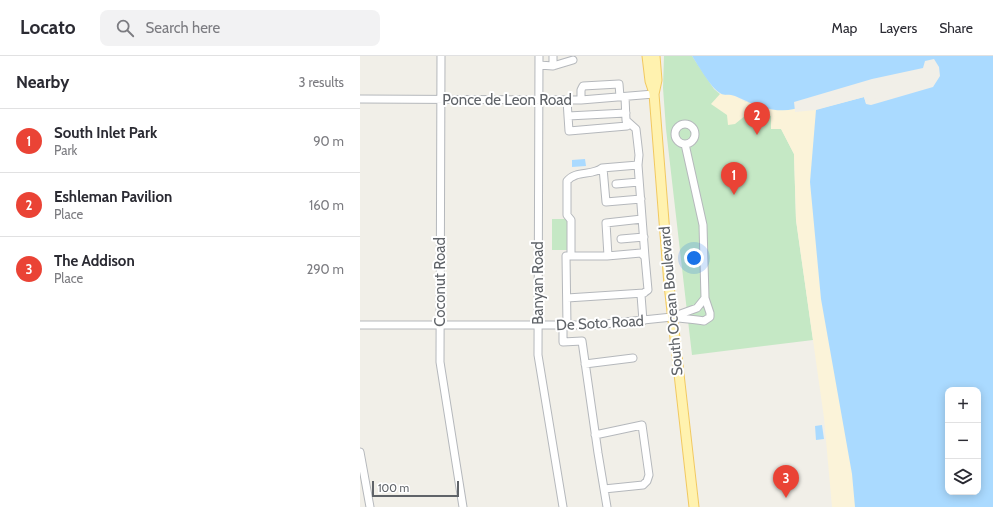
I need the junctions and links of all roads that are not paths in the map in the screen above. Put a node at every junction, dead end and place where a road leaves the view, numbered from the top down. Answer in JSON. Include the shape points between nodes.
{"nodes":[{"id":1,"x":441,"y":56,"type":"edge"},
{"id":2,"x":539,"y":56,"type":"edge"},
{"id":3,"x":553,"y":56,"type":"edge"},
{"id":4,"x":646,"y":56,"type":"edge"},
{"id":5,"x":655,"y":56,"type":"edge"},
{"id":6,"x":573,"y":60,"type":"dead end"},
{"id":7,"x":539,"y":65,"type":"junction"},
{"id":8,"x":553,"y":66,"type":"junction"},
{"id":9,"x":654,"y":94,"type":"junction"},
{"id":10,"x":623,"y":97,"type":"junction"},
{"id":11,"x":360,"y":99,"type":"edge"},
{"id":12,"x":441,"y":100,"type":"junction"},
{"id":13,"x":539,"y":100,"type":"junction"},
{"id":14,"x":567,"y":100,"type":"junction"},
{"id":15,"x":581,"y":100,"type":"junction"},
{"id":16,"x":568,"y":116,"type":"junction"},
{"id":17,"x":626,"y":116,"type":"junction"},
{"id":18,"x":686,"y":144,"type":"dead end"},
{"id":19,"x":638,"y":165,"type":"junction"},
{"id":20,"x":603,"y":168,"type":"junction"},
{"id":21,"x":639,"y":182,"type":"junction"},
{"id":22,"x":616,"y":184,"type":"dead end"},
{"id":23,"x":641,"y":199,"type":"junction"},
{"id":24,"x":642,"y":219,"type":"junction"},
{"id":25,"x":644,"y":237,"type":"junction"},
{"id":26,"x":621,"y":239,"type":"dead end"},
{"id":27,"x":571,"y":256,"type":"junction"},
{"id":28,"x":608,"y":256,"type":"junction"},
{"id":29,"x":645,"y":257,"type":"junction"},
{"id":30,"x":644,"y":293,"type":"junction"},
{"id":31,"x":567,"y":298,"type":"junction"},
{"id":32,"x":705,"y":298,"type":"junction"},
{"id":33,"x":672,"y":318,"type":"junction"},
{"id":34,"x":644,"y":321,"type":"junction"},
{"id":35,"x":360,"y":325,"type":"edge"},
{"id":36,"x":440,"y":325,"type":"junction"},
{"id":37,"x":538,"y":326,"type":"junction"},
{"id":38,"x":565,"y":326,"type":"junction"},
{"id":39,"x":633,"y":358,"type":"dead end"},
{"id":40,"x":585,"y":364,"type":"junction"},
{"id":41,"x":595,"y":435,"type":"junction"},
{"id":42,"x":360,"y":452,"type":"edge"},
{"id":43,"x":604,"y":489,"type":"junction"},
{"id":44,"x":370,"y":507,"type":"edge"},
{"id":45,"x":463,"y":507,"type":"edge"},
{"id":46,"x":563,"y":507,"type":"edge"},
{"id":47,"x":607,"y":507,"type":"edge"},
{"id":48,"x":694,"y":507,"type":"edge"}],
"edges":[{"from":1,"to":12,"type":"street","name":"Coconut Road"},
{"from":2,"to":7,"type":"street","name":"Banyan Road"},
{"from":3,"to":8,"type":"street"},
{"from":4,"to":9,"type":"main road","name":"South Ocean Boulevard"},
{"from":5,"to":9,"type":"main road","name":"South Ocean Boulevard","via":[[657,80]]},
{"from":6,"to":8,"type":"street"},
{"from":7,"to":8,"type":"street"},
{"from":7,"to":13,"type":"street","name":"Banyan Road"},
{"from":9,"to":10,"type":"street","name":"Ponce de Leon Road"},
{"from":9,"to":33,"type":"main road","name":"South Ocean Boulevard"},
{"from":10,"to":15,"type":"street","name":"Ponce de Leon Road"},
{"from":10,"to":15,"type":"street","via":[[619,84],[583,86]]},
{"from":10,"to":17,"type":"street"},
{"from":11,"to":12,"type":"street","name":"Ponce de Leon Road"},
{"from":12,"to":13,"type":"street","name":"Ponce de Leon Road"},
{"from":12,"to":36,"type":"street","name":"Coconut Road"},
{"from":13,"to":14,"type":"street","name":"Ponce de Leon Road"},
{"from":13,"to":37,"type":"street","name":"Banyan Road"},
{"from":14,"to":15,"type":"street","name":"Ponce de Leon Road"},
{"from":14,"to":16,"type":"street"},
{"from":16,"to":17,"type":"street"},
{"from":16,"to":17,"type":"street","via":[[569,131],[627,126]]},
{"from":17,"to":19,"type":"street","via":[[636,128]]},
{"from":18,"to":32,"type":"street","via":[[703,226]]},
{"from":19,"to":20,"type":"street"},
{"from":19,"to":21,"type":"street"},
{"from":20,"to":23,"type":"street","via":[[606,202]]},
{"from":20,"to":27,"type":"street","via":[[598,172],[577,174],[567,181]]},
{"from":21,"to":22,"type":"street"},
{"from":21,"to":23,"type":"street"},
{"from":23,"to":24,"type":"street"},
{"from":24,"to":25,"type":"street"},
{"from":24,"to":28,"type":"street","via":[[606,223]]},
{"from":25,"to":26,"type":"street"},
{"from":25,"to":29,"type":"street"},
{"from":27,"to":28,"type":"street"},
{"from":27,"to":31,"type":"street","via":[[566,256]]},
{"from":28,"to":29,"type":"street","via":[[641,253]]},
{"from":29,"to":30,"type":"street","via":[[648,290]]},
{"from":30,"to":31,"type":"street"},
{"from":30,"to":34,"type":"street","via":[[641,295]]},
{"from":31,"to":38,"type":"street"},
{"from":32,"to":33,"type":"street","via":[[697,308]]},
{"from":32,"to":33,"type":"street","via":[[710,313],[707,320]]},
{"from":33,"to":34,"type":"street","name":"De Soto Road"},
{"from":33,"to":48,"type":"main road","name":"South Ocean Boulevard"},
{"from":34,"to":38,"type":"street","name":"De Soto Road"},
{"from":35,"to":36,"type":"street","name":"De Soto Road"},
{"from":36,"to":37,"type":"street","name":"De Soto Road"},
{"from":36,"to":45,"type":"street","name":"Coconut Road","via":[[441,372]]},
{"from":37,"to":38,"type":"street","name":"De Soto Road"},
{"from":37,"to":46,"type":"street","name":"Banyan Road","via":[[539,366]]},
{"from":38,"to":40,"type":"street","via":[[563,342],[582,341]]},
{"from":39,"to":40,"type":"street"},
{"from":40,"to":41,"type":"street"},
{"from":41,"to":43,"type":"street"},
{"from":41,"to":43,"type":"street","via":[[642,426],[649,475],[647,481],[643,484]]},
{"from":42,"to":44,"type":"street"},
{"from":43,"to":47,"type":"street"}]}
